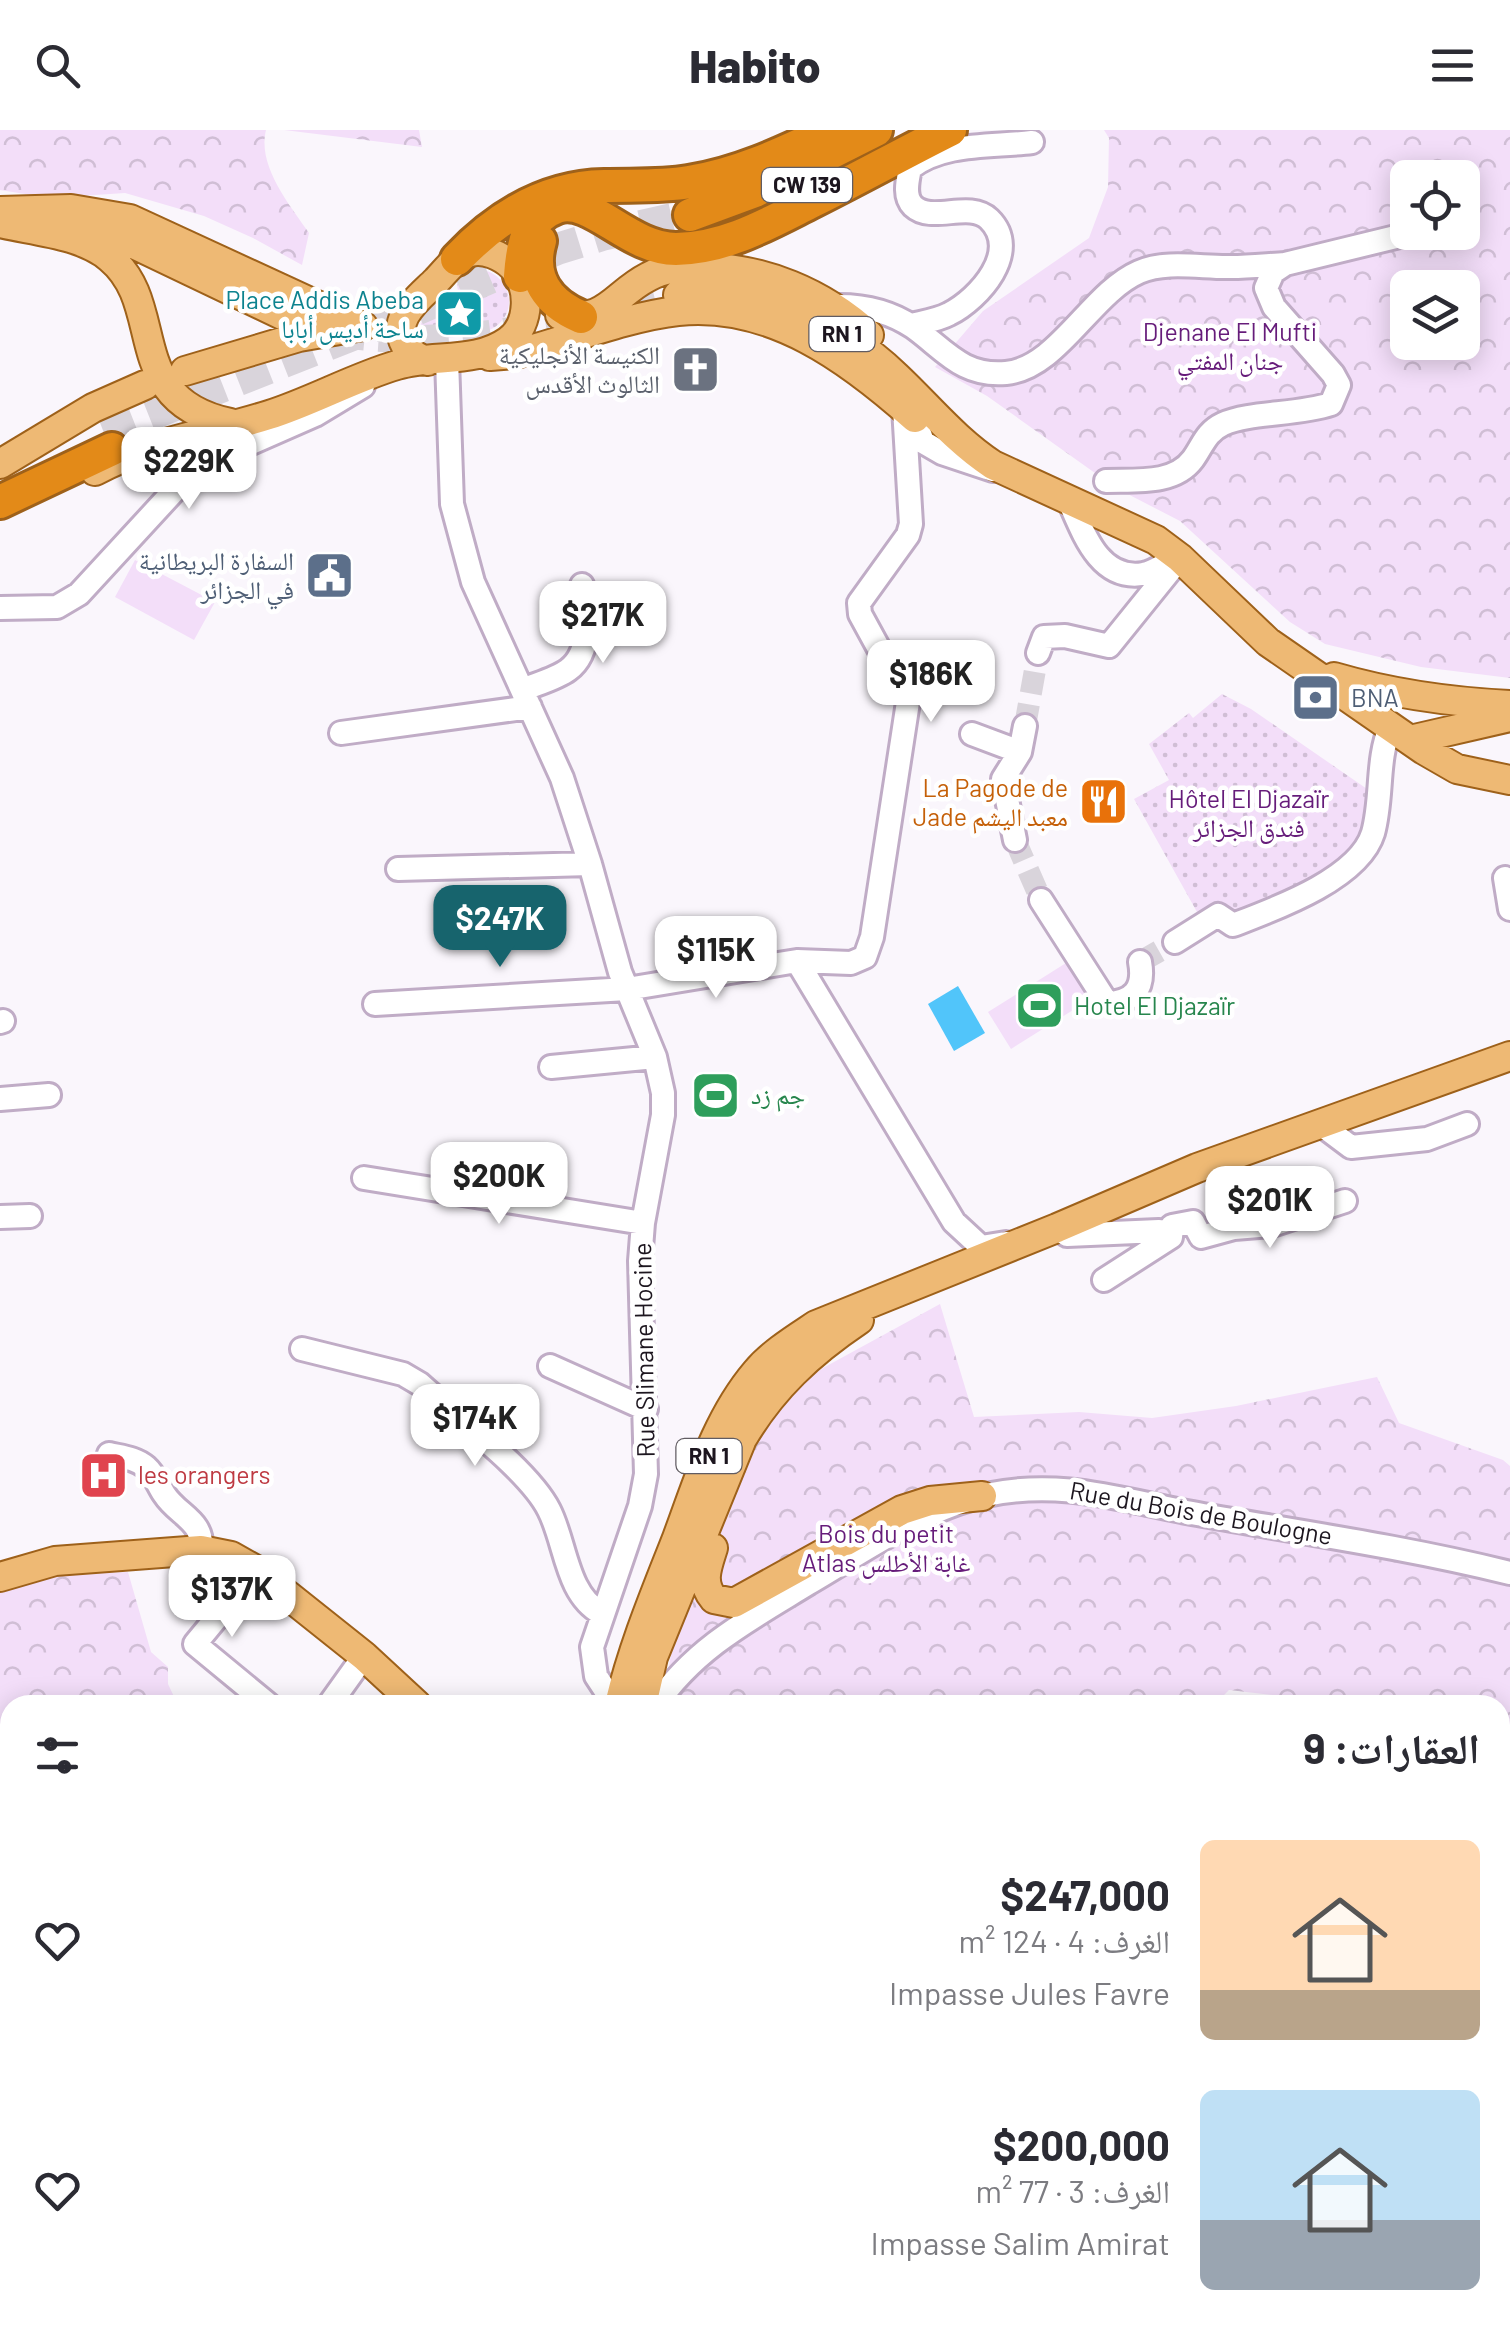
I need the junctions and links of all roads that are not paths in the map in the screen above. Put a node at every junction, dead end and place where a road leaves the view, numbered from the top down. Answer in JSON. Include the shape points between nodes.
{"nodes":[{"id":1,"x":832,"y":130,"type":"edge"},
{"id":2,"x":876,"y":130,"type":"edge"},
{"id":3,"x":919,"y":130,"type":"edge"},
{"id":4,"x":950,"y":130,"type":"edge"},
{"id":5,"x":1032,"y":142,"type":"dead end"},
{"id":6,"x":0,"y":213,"type":"edge"},
{"id":7,"x":601,"y":218,"type":"junction"},
{"id":8,"x":0,"y":223,"type":"edge"},
{"id":9,"x":1390,"y":238,"type":"edge"},
{"id":10,"x":458,"y":258,"type":"junction"},
{"id":11,"x":1285,"y":264,"type":"junction"},
{"id":12,"x":520,"y":276,"type":"junction"},
{"id":13,"x":678,"y":295,"type":"tunnel mouth"},
{"id":14,"x":833,"y":306,"type":"junction"},
{"id":15,"x":404,"y":316,"type":"junction"},
{"id":16,"x":581,"y":317,"type":"junction"},
{"id":17,"x":297,"y":322,"type":"dead end"},
{"id":18,"x":362,"y":326,"type":"junction"},
{"id":19,"x":911,"y":326,"type":"junction"},
{"id":20,"x":449,"y":359,"type":"junction"},
{"id":21,"x":185,"y":371,"type":"dead end"},
{"id":22,"x":374,"y":375,"type":"junction"},
{"id":23,"x":145,"y":385,"type":"dead end"},
{"id":24,"x":909,"y":413,"type":"junction"},
{"id":25,"x":234,"y":424,"type":"junction"},
{"id":26,"x":968,"y":449,"type":"junction"},
{"id":27,"x":0,"y":464,"type":"edge"},
{"id":28,"x":1011,"y":476,"type":"junction"},
{"id":29,"x":1106,"y":482,"type":"dead end"},
{"id":30,"x":0,"y":485,"type":"edge"},
{"id":31,"x":1069,"y":501,"type":"junction"},
{"id":32,"x":0,"y":502,"type":"edge"},
{"id":33,"x":0,"y":519,"type":"edge"},
{"id":34,"x":1180,"y":558,"type":"junction"},
{"id":35,"x":582,"y":585,"type":"dead end"},
{"id":36,"x":0,"y":608,"type":"edge"},
{"id":37,"x":1038,"y":653,"type":"dead end"},
{"id":38,"x":1291,"y":658,"type":"junction"},
{"id":39,"x":526,"y":698,"type":"junction"},
{"id":40,"x":1510,"y":711,"type":"edge"},
{"id":41,"x":1025,"y":726,"type":"tunnel mouth"},
{"id":42,"x":1400,"y":732,"type":"junction"},
{"id":43,"x":340,"y":733,"type":"dead end"},
{"id":44,"x":972,"y":734,"type":"dead end"},
{"id":45,"x":1020,"y":752,"type":"junction"},
{"id":46,"x":1510,"y":780,"type":"edge"},
{"id":47,"x":1016,"y":840,"type":"tunnel mouth"},
{"id":48,"x":590,"y":864,"type":"junction"},
{"id":49,"x":398,"y":869,"type":"dead end"},
{"id":50,"x":1505,"y":878,"type":"dead end"},
{"id":51,"x":1042,"y":900,"type":"tunnel mouth"},
{"id":52,"x":1510,"y":909,"type":"edge"},
{"id":53,"x":1176,"y":942,"type":"tunnel mouth"},
{"id":54,"x":797,"y":961,"type":"junction"},
{"id":55,"x":1140,"y":962,"type":"tunnel mouth"},
{"id":56,"x":627,"y":988,"type":"junction"},
{"id":57,"x":375,"y":1004,"type":"dead end"},
{"id":58,"x":1510,"y":1056,"type":"edge"},
{"id":59,"x":655,"y":1057,"type":"junction"},
{"id":60,"x":551,"y":1066,"type":"dead end"},
{"id":61,"x":49,"y":1095,"type":"dead end"},
{"id":62,"x":0,"y":1100,"type":"edge"},
{"id":63,"x":1319,"y":1123,"type":"junction"},
{"id":64,"x":1467,"y":1124,"type":"dead end"},
{"id":65,"x":364,"y":1178,"type":"dead end"},
{"id":66,"x":1345,"y":1201,"type":"dead end"},
{"id":67,"x":30,"y":1216,"type":"dead end"},
{"id":68,"x":0,"y":1218,"type":"edge"},
{"id":69,"x":643,"y":1224,"type":"junction"},
{"id":70,"x":1057,"y":1228,"type":"junction"},
{"id":71,"x":1171,"y":1236,"type":"junction"},
{"id":72,"x":1023,"y":1242,"type":"junction"},
{"id":73,"x":1104,"y":1280,"type":"dead end"},
{"id":74,"x":901,"y":1291,"type":"junction"},
{"id":75,"x":302,"y":1349,"type":"dead end"},
{"id":76,"x":550,"y":1366,"type":"dead end"},
{"id":77,"x":646,"y":1409,"type":"junction"},
{"id":78,"x":738,"y":1448,"type":"junction"},
{"id":79,"x":109,"y":1454,"type":"dead end"},
{"id":80,"x":982,"y":1496,"type":"junction"},
{"id":81,"x":201,"y":1550,"type":"junction"},
{"id":82,"x":256,"y":1570,"type":"junction"},
{"id":83,"x":1510,"y":1572,"type":"edge"},
{"id":84,"x":0,"y":1576,"type":"edge"},
{"id":85,"x":601,"y":1613,"type":"junction"},
{"id":86,"x":364,"y":1656,"type":"junction"},
{"id":87,"x":258,"y":1695,"type":"edge"},
{"id":88,"x":337,"y":1695,"type":"edge"},
{"id":89,"x":406,"y":1695,"type":"edge"},
{"id":90,"x":608,"y":1695,"type":"edge"},
{"id":91,"x":620,"y":1695,"type":"edge"},
{"id":92,"x":644,"y":1695,"type":"edge"},
{"id":93,"x":664,"y":1695,"type":"edge"}],
"edges":[{"from":1,"to":10,"type":"highway","via":[[710,178],[550,194],[495,224]]},
{"from":2,"to":3,"type":"highway","number":"CW 139","via":[[691,223],[756,210]]},
{"from":4,"to":7,"type":"highway","via":[[714,246],[646,245]]},
{"from":5,"to":19,"type":"street","via":[[943,151],[910,168],[913,206],[988,218],[1000,252],[988,280],[964,304]]},
{"from":6,"to":17,"type":"main road","via":[[119,237]]},
{"from":6,"to":18,"type":"main road","via":[[71,209],[130,219]]},
{"from":7,"to":12,"type":"highway","via":[[574,204],[551,208],[530,228]]},
{"from":7,"to":16,"type":"highway","via":[[566,214],[548,227],[538,247],[547,296]]},
{"from":8,"to":25,"type":"main road","via":[[85,243],[110,258],[128,280],[168,387],[204,417]]},
{"from":9,"to":11,"type":"street"},
{"from":10,"to":12,"type":"main road","via":[[491,254]]},
{"from":10,"to":15,"type":"main road"},
{"from":11,"to":19,"type":"street","via":[[1142,271],[1032,365],[1012,373],[950,360]]},
{"from":11,"to":29,"type":"street","via":[[1266,288],[1274,307],[1333,374],[1339,385],[1330,404],[1222,424],[1182,471]]},
{"from":12,"to":16,"type":"main road","via":[[551,310]]},
{"from":12,"to":20,"type":"main road","via":[[525,306],[514,336]]},
{"from":13,"to":26,"type":"main road","number":"RN 1","via":[[748,297],[850,338]]},
{"from":14,"to":16,"type":"main road","via":[[764,275],[685,267],[644,278],[606,310]]},
{"from":14,"to":19,"type":"street","via":[[866,305]]},
{"from":14,"to":26,"type":"main road","via":[[903,368]]},
{"from":15,"to":18,"type":"main road"},
{"from":15,"to":20,"type":"main road","via":[[406,348],[418,359]]},
{"from":18,"to":21,"type":"main road"},
{"from":20,"to":22,"type":"main road"},
{"from":20,"to":24,"type":"main road","via":[[516,354],[676,311],[714,312],[802,335],[849,363]]},
{"from":20,"to":39,"type":"street","name":"Rue Slimane Hocine","via":[[452,504],[473,582]]},
{"from":22,"to":25,"type":"main road"},
{"from":22,"to":36,"type":"street","via":[[330,406],[196,466],[79,594],[57,607]]},
{"from":23,"to":27,"type":"main road"},
{"from":24,"to":26,"type":"main road"},
{"from":24,"to":28,"type":"street","via":[[923,442]]},
{"from":24,"to":54,"type":"street","via":[[911,524],[859,603],[908,702],[872,937],[860,962]]},
{"from":25,"to":33,"type":"main road","via":[[127,456]]},
{"from":26,"to":28,"type":"main road","number":"RN 1"},
{"from":28,"to":31,"type":"main road","number":"RN 1"},
{"from":30,"to":32,"type":"highway","via":[[108,441]]},
{"from":31,"to":34,"type":"main road","number":"RN 1","via":[[1145,534]]},
{"from":31,"to":34,"type":"street","via":[[1090,548],[1112,568],[1144,574]]},
{"from":34,"to":37,"type":"street","via":[[1109,646],[1044,637]]},
{"from":34,"to":38,"type":"main road","number":"RN 1"},
{"from":35,"to":39,"type":"street","via":[[585,646],[570,669]]},
{"from":38,"to":40,"type":"main road","via":[[1366,687]]},
{"from":38,"to":42,"type":"main road","number":"RN 1"},
{"from":39,"to":43,"type":"street"},
{"from":39,"to":48,"type":"street","name":"Rue Slimane Hocine"},
{"from":40,"to":42,"type":"main road"},
{"from":41,"to":45,"type":"street"},
{"from":42,"to":46,"type":"main road","number":"RN 1","via":[[1457,770]]},
{"from":42,"to":53,"type":"street","via":[[1380,760],[1372,835],[1346,870],[1233,925],[1218,915]]},
{"from":44,"to":45,"type":"street"},
{"from":45,"to":47,"type":"street","via":[[1004,779]]},
{"from":48,"to":49,"type":"street"},
{"from":48,"to":56,"type":"street","name":"Rue Slimane Hocine"},
{"from":50,"to":52,"type":"street"},
{"from":51,"to":55,"type":"street","via":[[1107,1003],[1135,994],[1143,978]]},
{"from":54,"to":56,"type":"street"},
{"from":54,"to":72,"type":"street","via":[[954,1222],[980,1247]]},
{"from":56,"to":57,"type":"street"},
{"from":56,"to":59,"type":"street","name":"Rue Slimane Hocine"},
{"from":58,"to":63,"type":"main road","number":"RN 1"},
{"from":59,"to":60,"type":"street"},
{"from":59,"to":69,"type":"street","name":"Rue Slimane Hocine","via":[[664,1115]]},
{"from":61,"to":62,"type":"street"},
{"from":63,"to":64,"type":"street","via":[[1351,1146],[1427,1140]]},
{"from":63,"to":70,"type":"main road","number":"RN 1"},
{"from":65,"to":69,"type":"street"},
{"from":66,"to":71,"type":"street","via":[[1272,1225],[1201,1237],[1193,1222],[1172,1226]]},
{"from":67,"to":68,"type":"street"},
{"from":69,"to":77,"type":"street","name":"Rue Slimane Hocine"},
{"from":70,"to":71,"type":"street","via":[[1066,1236],[1159,1230]]},
{"from":70,"to":72,"type":"main road","number":"RN 1"},
{"from":71,"to":73,"type":"street"},
{"from":72,"to":74,"type":"main road","number":"RN 1"},
{"from":74,"to":78,"type":"main road","number":"RN 1","via":[[782,1382]]},
{"from":74,"to":91,"type":"main road","number":"RN 1","via":[[816,1325],[758,1369],[737,1398],[639,1628]]},
{"from":75,"to":85,"type":"street","via":[[404,1374],[420,1384],[525,1477],[549,1510],[581,1596]]},
{"from":76,"to":77,"type":"street"},
{"from":77,"to":85,"type":"street","name":"Rue Slimane Hocine","via":[[640,1506]]},
{"from":78,"to":80,"type":"main road","via":[[736,1480],[705,1580],[721,1602],[746,1598],[902,1510]]},
{"from":78,"to":92,"type":"main road","number":"RN 1","via":[[652,1657]]},
{"from":79,"to":81,"type":"street","via":[[146,1468],[166,1498],[197,1524]]},
{"from":80,"to":83,"type":"street","name":"Rue du Bois de Boulogne","via":[[1071,1488]]},
{"from":80,"to":93,"type":"street","name":"Rue du Bois de Boulogne","via":[[890,1536],[743,1622],[688,1666]]},
{"from":81,"to":82,"type":"main road"},
{"from":81,"to":84,"type":"main road","via":[[55,1561]]},
{"from":82,"to":86,"type":"main road"},
{"from":82,"to":87,"type":"street","via":[[195,1644]]},
{"from":85,"to":90,"type":"street","name":"Rue Slimane Hocine","via":[[591,1663]]},
{"from":86,"to":88,"type":"street"},
{"from":86,"to":89,"type":"main road"}]}
